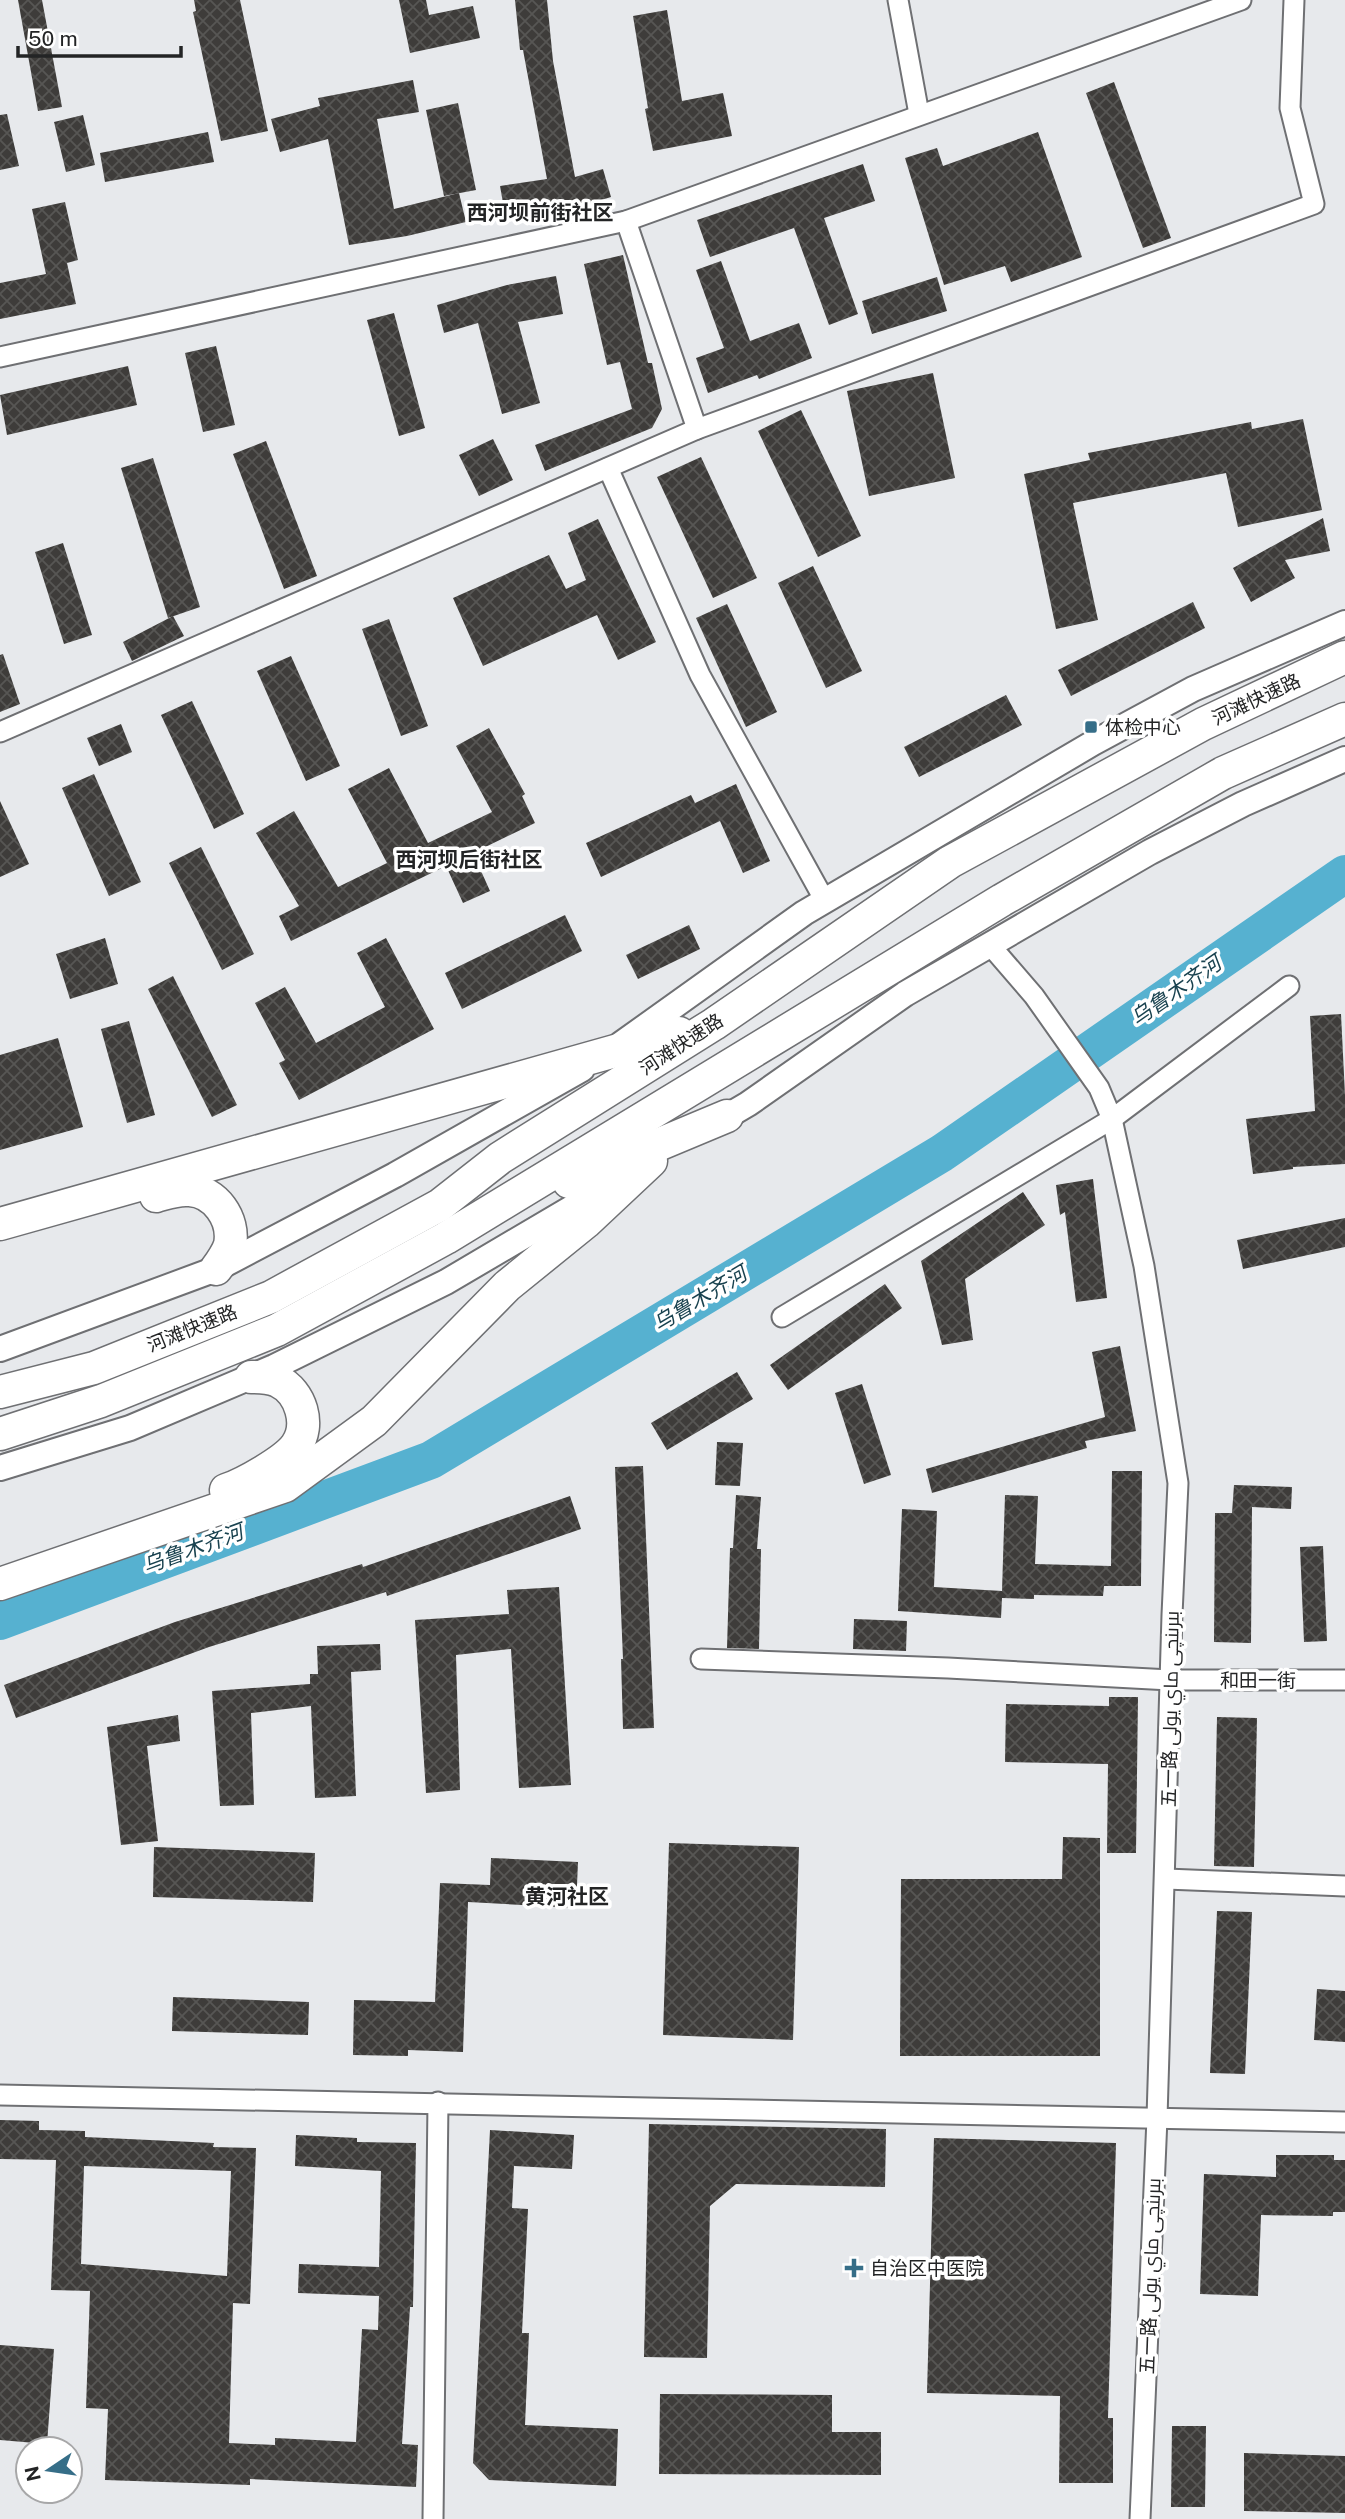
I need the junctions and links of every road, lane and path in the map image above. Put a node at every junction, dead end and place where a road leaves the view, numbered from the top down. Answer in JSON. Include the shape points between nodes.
{"nodes":[{"id":1,"x":898,"y":0,"type":"edge"},
{"id":2,"x":1241,"y":0,"type":"edge"},
{"id":3,"x":1294,"y":0,"type":"edge"},
{"id":4,"x":919,"y":114,"type":"junction"},
{"id":5,"x":626,"y":220,"type":"junction"},
{"id":6,"x":0,"y":357,"type":"edge"},
{"id":7,"x":697,"y":429,"type":"junction"},
{"id":8,"x":608,"y":468,"type":"junction"},
{"id":9,"x":1345,"y":623,"type":"edge"},
{"id":10,"x":1345,"y":657,"type":"edge"},
{"id":11,"x":1345,"y":719,"type":"edge"},
{"id":12,"x":0,"y":732,"type":"edge"},
{"id":13,"x":1345,"y":759,"type":"edge"},
{"id":14,"x":825,"y":901,"type":"junction"},
{"id":15,"x":990,"y":945,"type":"junction"},
{"id":16,"x":1289,"y":986,"type":"dead end"},
{"id":17,"x":714,"y":1024,"type":"junction"},
{"id":18,"x":608,"y":1053,"type":"junction"},
{"id":19,"x":727,"y":1116,"type":"junction"},
{"id":20,"x":1112,"y":1119,"type":"junction"},
{"id":21,"x":652,"y":1161,"type":"junction"},
{"id":22,"x":474,"y":1222,"type":"junction"},
{"id":23,"x":0,"y":1224,"type":"edge"},
{"id":24,"x":0,"y":1240,"type":"edge"},
{"id":25,"x":216,"y":1269,"type":"junction"},
{"id":26,"x":782,"y":1317,"type":"dead end"},
{"id":27,"x":0,"y":1349,"type":"edge"},
{"id":28,"x":251,"y":1377,"type":"junction"},
{"id":29,"x":0,"y":1392,"type":"edge"},
{"id":30,"x":0,"y":1434,"type":"edge"},
{"id":31,"x":0,"y":1468,"type":"edge"},
{"id":32,"x":0,"y":1566,"type":"edge"},
{"id":33,"x":0,"y":1584,"type":"edge"},
{"id":34,"x":701,"y":1659,"type":"dead end"},
{"id":35,"x":1170,"y":1680,"type":"junction"},
{"id":36,"x":1345,"y":1680,"type":"edge"},
{"id":37,"x":1166,"y":1879,"type":"junction"},
{"id":38,"x":1345,"y":1886,"type":"edge"},
{"id":39,"x":0,"y":2095,"type":"edge"},
{"id":40,"x":438,"y":2102,"type":"junction"},
{"id":41,"x":1157,"y":2118,"type":"junction"},
{"id":42,"x":1345,"y":2122,"type":"edge"},
{"id":43,"x":433,"y":2519,"type":"edge"},
{"id":44,"x":1140,"y":2519,"type":"edge"}],
"edges":[{"from":1,"to":4,"type":"street"},
{"from":2,"to":4,"type":"street"},
{"from":3,"to":7,"type":"street","via":[[1290,107],[1314,204]]},
{"from":4,"to":5,"type":"street"},
{"from":5,"to":6,"type":"street"},
{"from":5,"to":7,"type":"street"},
{"from":7,"to":8,"type":"street"},
{"from":8,"to":12,"type":"street"},
{"from":8,"to":14,"type":"street","via":[[700,674]]},
{"from":9,"to":14,"type":"street","via":[[1193,689]]},
{"from":10,"to":17,"type":"highway","name":"河滩快速路","via":[[1203,724],[950,862]]},
{"from":11,"to":22,"type":"highway","name":"河滩快速路","via":[[1223,773],[1025,887]]},
{"from":13,"to":15,"type":"street","via":[[1150,852]]},
{"from":14,"to":18,"type":"street"},
{"from":15,"to":19,"type":"street","via":[[905,994]]},
{"from":15,"to":20,"type":"street","name":"五一路 بىرىنچى ماي يولى","via":[[1034,996],[1099,1088]]},
{"from":16,"to":20,"type":"street"},
{"from":17,"to":18,"type":"highway"},
{"from":17,"to":29,"type":"highway","name":"河滩快速路","via":[[500,1158],[440,1205],[271,1297],[94,1367]]},
{"from":18,"to":23,"type":"highway"},
{"from":18,"to":25,"type":"street","via":[[395,1175]]},
{"from":19,"to":21,"type":"street"},
{"from":19,"to":22,"type":"highway"},
{"from":20,"to":26,"type":"street"},
{"from":20,"to":35,"type":"street","name":"五一路 بىرىنچى ماي يولى","via":[[1144,1266],[1178,1483]]},
{"from":21,"to":28,"type":"street","via":[[446,1282]]},
{"from":21,"to":33,"type":"highway","via":[[507,1286],[374,1421],[285,1486]]},
{"from":22,"to":30,"type":"highway","name":"河滩快速路","via":[[277,1330],[100,1401]]},
{"from":24,"to":25,"type":"highway","via":[[177,1190],[191,1190],[205,1194],[226,1214],[230,1243]]},
{"from":25,"to":27,"type":"street"},
{"from":28,"to":31,"type":"street","via":[[130,1428]]},
{"from":28,"to":32,"type":"highway","via":[[279,1381],[299,1401],[303,1429],[290,1454],[233,1488]]},
{"from":34,"to":35,"type":"street","name":"和田一街"},
{"from":35,"to":36,"type":"street","name":"和田一街"},
{"from":35,"to":37,"type":"street","name":"五一路 بىرىنچى ماي يولى"},
{"from":37,"to":38,"type":"street"},
{"from":37,"to":41,"type":"street","name":"五一路 بىرىنچى ماي يولى"},
{"from":39,"to":40,"type":"street"},
{"from":40,"to":41,"type":"street"},
{"from":40,"to":43,"type":"street"},
{"from":41,"to":42,"type":"street"},
{"from":41,"to":44,"type":"street","name":"五一路 بىرىنچى ماي يولى"}]}
